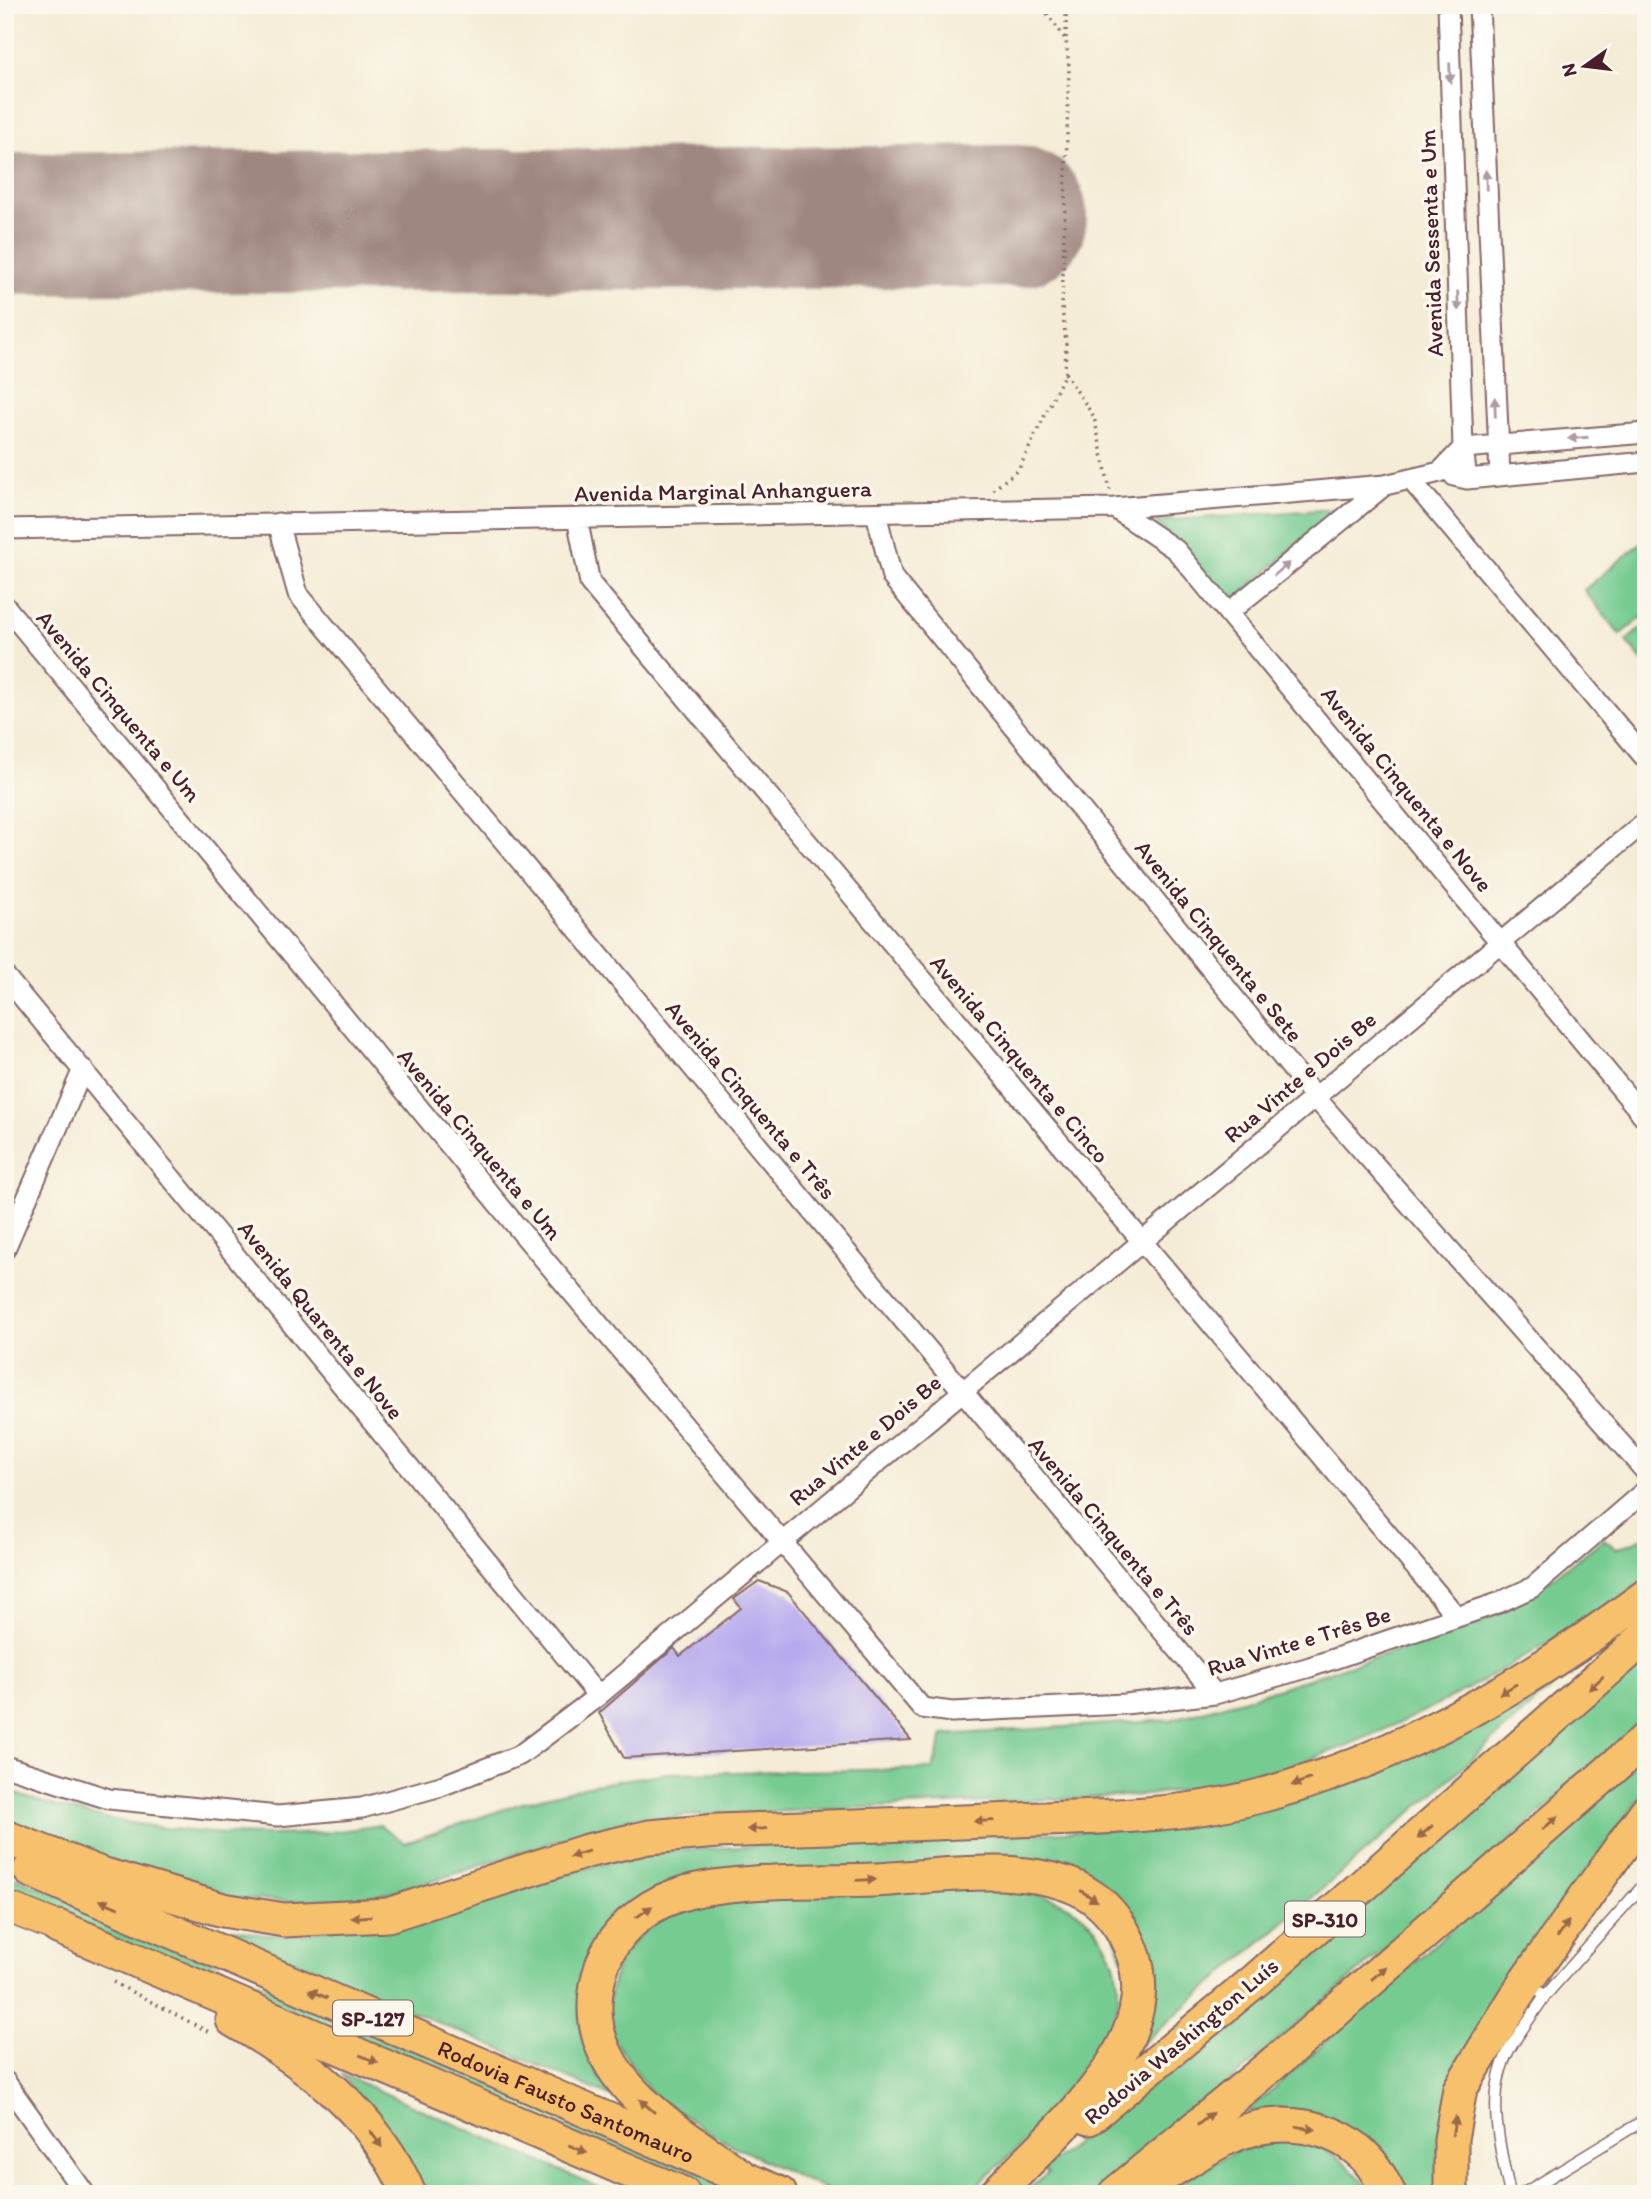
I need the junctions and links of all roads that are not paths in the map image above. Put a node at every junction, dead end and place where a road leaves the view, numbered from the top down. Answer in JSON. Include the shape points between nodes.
{"nodes":[{"id":1,"x":1448,"y":5,"type":"edge"},
{"id":2,"x":1479,"y":5,"type":"edge"},
{"id":3,"x":1646,"y":433,"type":"edge"},
{"id":4,"x":1497,"y":444,"type":"junction"},
{"id":5,"x":1463,"y":448,"type":"junction"},
{"id":6,"x":1646,"y":462,"type":"edge"},
{"id":7,"x":1440,"y":472,"type":"junction"},
{"id":8,"x":1500,"y":475,"type":"junction"},
{"id":9,"x":1467,"y":479,"type":"junction"},
{"id":10,"x":1410,"y":480,"type":"junction"},
{"id":11,"x":1385,"y":485,"type":"junction"},
{"id":12,"x":1114,"y":508,"type":"junction"},
{"id":13,"x":877,"y":513,"type":"junction"},
{"id":14,"x":577,"y":518,"type":"junction"},
{"id":15,"x":278,"y":523,"type":"junction"},
{"id":16,"x":5,"y":529,"type":"edge"},
{"id":17,"x":5,"y":606,"type":"edge"},
{"id":18,"x":1229,"y":612,"type":"junction"},
{"id":19,"x":1646,"y":759,"type":"edge"},
{"id":20,"x":1646,"y":821,"type":"edge"},
{"id":21,"x":1500,"y":942,"type":"junction"},
{"id":22,"x":5,"y":976,"type":"edge"},
{"id":23,"x":83,"y":1069,"type":"junction"},
{"id":24,"x":1314,"y":1096,"type":"junction"},
{"id":25,"x":1646,"y":1119,"type":"edge"},
{"id":26,"x":1140,"y":1242,"type":"junction"},
{"id":27,"x":5,"y":1249,"type":"edge"},
{"id":28,"x":962,"y":1391,"type":"junction"},
{"id":29,"x":1646,"y":1472,"type":"edge"},
{"id":30,"x":1646,"y":1490,"type":"edge"},
{"id":31,"x":782,"y":1542,"type":"junction"},
{"id":32,"x":1646,"y":1597,"type":"edge"},
{"id":33,"x":1457,"y":1617,"type":"junction"},
{"id":34,"x":1646,"y":1636,"type":"edge"},
{"id":35,"x":1215,"y":1694,"type":"junction"},
{"id":36,"x":598,"y":1696,"type":"junction"},
{"id":37,"x":922,"y":1708,"type":"joint"},
{"id":38,"x":1646,"y":1739,"type":"edge"},
{"id":39,"x":5,"y":1766,"type":"edge"},
{"id":40,"x":1646,"y":1812,"type":"edge"},
{"id":41,"x":5,"y":1837,"type":"edge"},
{"id":42,"x":5,"y":1859,"type":"edge"},
{"id":43,"x":1646,"y":1882,"type":"edge"},
{"id":44,"x":5,"y":1906,"type":"edge"},
{"id":45,"x":58,"y":1927,"type":"junction"},
{"id":46,"x":1536,"y":1988,"type":"junction"},
{"id":47,"x":5,"y":2081,"type":"edge"},
{"id":48,"x":1646,"y":2119,"type":"edge"},
{"id":49,"x":740,"y":2176,"type":"junction"},
{"id":50,"x":1544,"y":2181,"type":"junction"},
{"id":51,"x":85,"y":2194,"type":"edge"},
{"id":52,"x":409,"y":2194,"type":"edge"},
{"id":53,"x":683,"y":2194,"type":"edge"},
{"id":54,"x":780,"y":2194,"type":"edge"},
{"id":55,"x":996,"y":2194,"type":"edge"},
{"id":56,"x":1115,"y":2194,"type":"edge"},
{"id":57,"x":1133,"y":2194,"type":"edge"},
{"id":58,"x":1389,"y":2194,"type":"edge"},
{"id":59,"x":1451,"y":2194,"type":"edge"},
{"id":60,"x":1510,"y":2194,"type":"edge"},
{"id":61,"x":1522,"y":2194,"type":"edge"},
{"id":62,"x":1544,"y":2194,"type":"edge"}],
"edges":[{"from":1,"to":5,"type":"street","name":"Avenida Sessenta e Um","one_way":true},
{"from":4,"to":2,"type":"street","one_way":true},
{"from":3,"to":4,"type":"street","one_way":true},
{"from":4,"to":5,"type":"street"},
{"from":4,"to":8,"type":"street"},
{"from":5,"to":7,"type":"street"},
{"from":5,"to":9,"type":"street","name":"Avenida Sessenta e Um"},
{"from":6,"to":8,"type":"street","name":"Avenida Marginal Anhanguera"},
{"from":7,"to":9,"type":"street","name":"Avenida Marginal Anhanguera"},
{"from":7,"to":10,"type":"street","name":"Avenida Marginal Anhanguera"},
{"from":8,"to":9,"type":"street","name":"Avenida Marginal Anhanguera"},
{"from":10,"to":11,"type":"street","name":"Avenida Marginal Anhanguera"},
{"from":10,"to":19,"type":"street"},
{"from":11,"to":12,"type":"street","name":"Avenida Marginal Anhanguera"},
{"from":18,"to":11,"type":"street","one_way":true},
{"from":12,"to":13,"type":"street","name":"Avenida Marginal Anhanguera"},
{"from":12,"to":18,"type":"street","name":"Avenida Cinquenta e Nove","via":[[1177,550]]},
{"from":13,"to":14,"type":"street","name":"Avenida Marginal Anhanguera"},
{"from":13,"to":24,"type":"street","name":"Avenida Cinquenta e Sete","via":[[892,577]]},
{"from":14,"to":15,"type":"street","name":"Avenida Marginal Anhanguera"},
{"from":14,"to":26,"type":"street","name":"Avenida Cinquenta e Cinco","via":[[590,583]]},
{"from":15,"to":16,"type":"street","name":"Avenida Marginal Anhanguera"},
{"from":15,"to":28,"type":"street","name":"Avenida Cinquenta e Três","via":[[298,594]]},
{"from":17,"to":31,"type":"street","name":"Avenida Cinquenta e Um"},
{"from":18,"to":21,"type":"street","name":"Avenida Cinquenta e Nove"},
{"from":20,"to":21,"type":"street","name":"Rua Vinte e Dois Be"},
{"from":21,"to":24,"type":"street","name":"Rua Vinte e Dois Be"},
{"from":21,"to":25,"type":"street","name":"Avenida Cinquenta e Nove"},
{"from":22,"to":23,"type":"street","name":"Avenida Quarenta e Nove"},
{"from":23,"to":27,"type":"street"},
{"from":23,"to":36,"type":"street","name":"Avenida Quarenta e Nove"},
{"from":24,"to":26,"type":"street","name":"Rua Vinte e Dois Be"},
{"from":24,"to":29,"type":"street","name":"Avenida Cinquenta e Sete"},
{"from":26,"to":28,"type":"street","name":"Rua Vinte e Dois Be"},
{"from":26,"to":33,"type":"street","name":"Avenida Cinquenta e Cinco"},
{"from":28,"to":31,"type":"street","name":"Rua Vinte e Dois Be"},
{"from":28,"to":35,"type":"street","name":"Avenida Cinquenta e Três"},
{"from":30,"to":33,"type":"street","name":"Rua Vinte e Três Be","via":[[1533,1587]]},
{"from":31,"to":36,"type":"street","name":"Rua Vinte e Dois Be"},
{"from":31,"to":37,"type":"street","name":"Avenida Cinquenta e Um"},
{"from":32,"to":41,"type":"highway","one_way":true,"via":[[1558,1660],[1458,1718],[1267,1794],[1170,1813],[718,1830],[649,1837],[587,1851],[388,1915],[284,1920],[223,1910],[98,1873]]},
{"from":33,"to":35,"type":"street","name":"Rua Vinte e Três Be"},
{"from":34,"to":55,"type":"highway","name":"Rodovia Washington Luís","number":"SP-310","one_way":true,"via":[[1257,1979]]},
{"from":35,"to":37,"type":"street","name":"Rua Vinte e Três Be","via":[[1125,1704],[952,1712]]},
{"from":36,"to":39,"type":"street","name":"Rua Vinte e Dois Be","via":[[520,1755],[442,1786],[362,1808],[278,1816],[109,1799]]},
{"from":56,"to":38,"type":"highway","one_way":true,"via":[[1308,2035]]},
{"from":46,"to":40,"type":"highway","one_way":true},
{"from":49,"to":42,"type":"highway","name":"Rodovia Fausto Santomauro","number":"SP-127","one_way":true},
{"from":43,"to":46,"type":"lane"},
{"from":44,"to":45,"type":"main road"},
{"from":45,"to":52,"type":"highway","one_way":true,"via":[[194,1997],[318,2075],[355,2108]]},
{"from":45,"to":53,"type":"highway","name":"Rodovia Fausto Santomauro","number":"SP-127","one_way":true},
{"from":59,"to":46,"type":"highway","one_way":true,"via":[[1451,2140],[1460,2089]]},
{"from":46,"to":60,"type":"lane","via":[[1508,2052],[1497,2093],[1499,2141]]},
{"from":47,"to":51,"type":"street"},
{"from":48,"to":50,"type":"lane"},
{"from":49,"to":54,"type":"highway","name":"Rodovia Fausto Santomauro","number":"SP-127"},
{"from":49,"to":55,"type":"highway","one_way":true,"via":[[627,2089],[605,2057],[595,2024],[594,1991],[607,1953],[630,1923],[653,1905],[678,1895],[736,1886],[1026,1874],[1076,1888],[1105,1907],[1124,1934],[1136,1964],[1139,1997],[1131,2033],[1093,2094]]},
{"from":50,"to":61,"type":"lane"},
{"from":50,"to":62,"type":"lane"},
{"from":57,"to":58,"type":"highway","one_way":true,"via":[[1230,2137],[1267,2124],[1310,2126],[1343,2139],[1369,2161]]}]}
